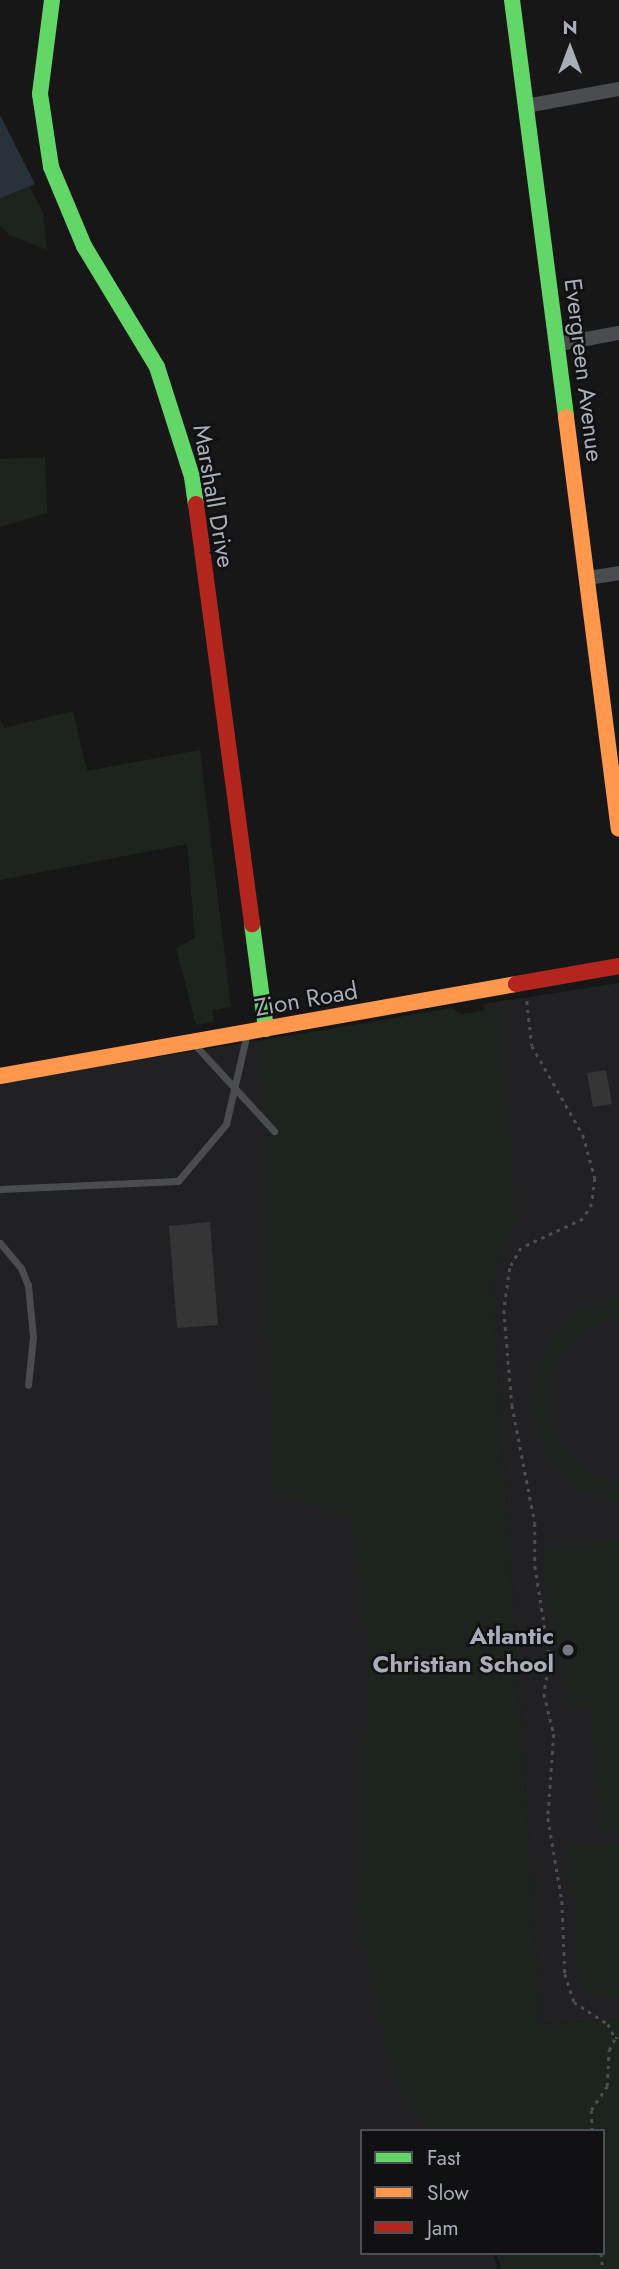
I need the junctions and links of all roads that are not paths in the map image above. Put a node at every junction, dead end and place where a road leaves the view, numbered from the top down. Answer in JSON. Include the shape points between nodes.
{"nodes":[{"id":1,"x":52,"y":0,"type":"edge"},
{"id":2,"x":512,"y":0,"type":"edge"},
{"id":3,"x":619,"y":89,"type":"edge"},
{"id":4,"x":526,"y":106,"type":"junction"},
{"id":5,"x":619,"y":333,"type":"edge"},
{"id":6,"x":559,"y":344,"type":"junction"},
{"id":7,"x":619,"y":573,"type":"edge"},
{"id":8,"x":588,"y":578,"type":"junction"},
{"id":9,"x":619,"y":823,"type":"edge"},
{"id":10,"x":619,"y":829,"type":"edge"},
{"id":11,"x":619,"y":966,"type":"edge"},
{"id":12,"x":266,"y":1029,"type":"junction"},
{"id":13,"x":247,"y":1032,"type":"junction"},
{"id":14,"x":192,"y":1042,"type":"junction"},
{"id":15,"x":0,"y":1076,"type":"edge"},
{"id":16,"x":235,"y":1089,"type":"junction"},
{"id":17,"x":274,"y":1131,"type":"dead end"},
{"id":18,"x":0,"y":1189,"type":"edge"},
{"id":19,"x":0,"y":1243,"type":"edge"},
{"id":20,"x":28,"y":1385,"type":"dead end"}],
"edges":[{"from":1,"to":12,"type":"street","name":"Marshall Drive","via":[[40,94],[51,167],[76,231],[157,367],[192,477]]},
{"from":2,"to":4,"type":"street","name":"Evergreen Avenue"},
{"from":3,"to":4,"type":"street"},
{"from":4,"to":6,"type":"street","name":"Evergreen Avenue"},
{"from":5,"to":6,"type":"street"},
{"from":6,"to":8,"type":"street","name":"Evergreen Avenue"},
{"from":7,"to":8,"type":"street"},
{"from":8,"to":9,"type":"street","name":"Evergreen Avenue"},
{"from":9,"to":10,"type":"street","name":"Evergreen Avenue"},
{"from":11,"to":12,"type":"street","name":"Zion Road"},
{"from":12,"to":13,"type":"street","name":"Zion Road"},
{"from":13,"to":14,"type":"street","name":"Zion Road"},
{"from":13,"to":16,"type":"lane"},
{"from":14,"to":15,"type":"street","name":"Zion Road"},
{"from":14,"to":16,"type":"lane"},
{"from":16,"to":17,"type":"lane"},
{"from":16,"to":18,"type":"lane","via":[[226,1124],[178,1181]]},
{"from":19,"to":20,"type":"lane","via":[[21,1268],[28,1285],[33,1337]]}]}
